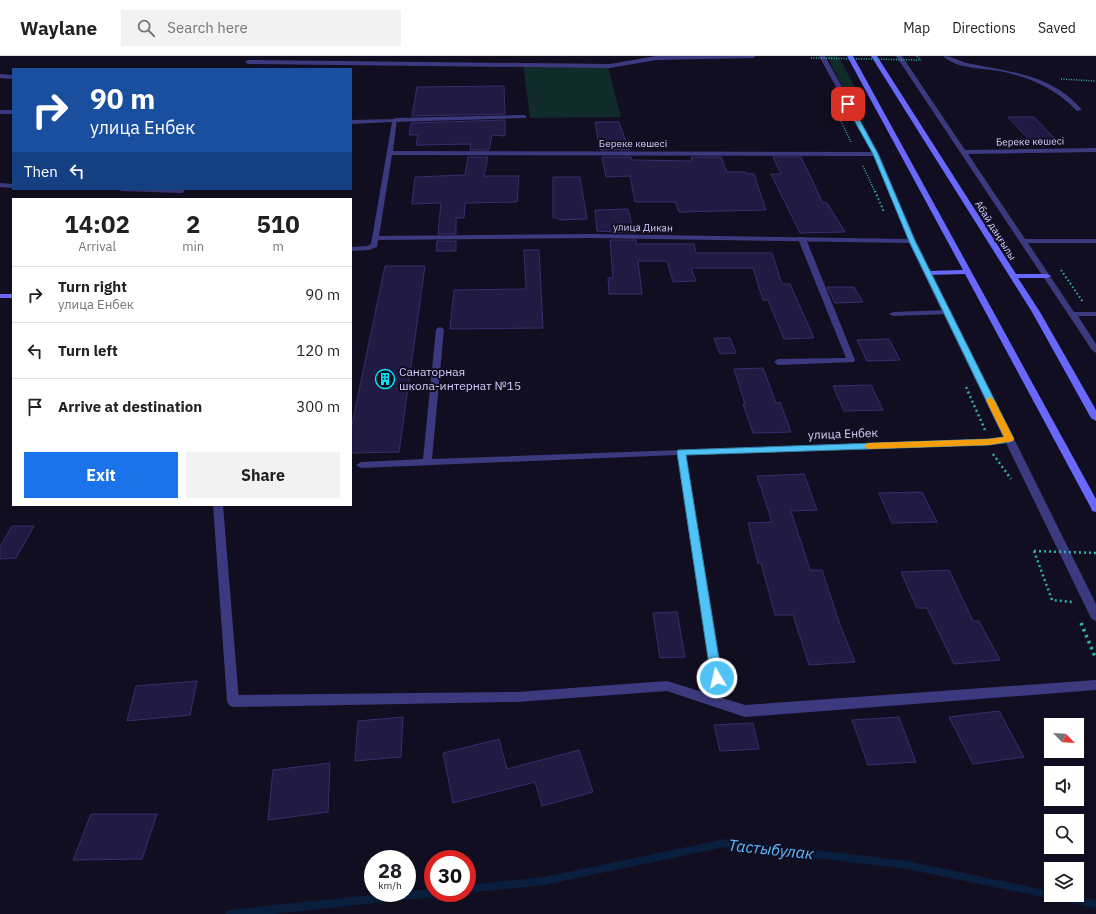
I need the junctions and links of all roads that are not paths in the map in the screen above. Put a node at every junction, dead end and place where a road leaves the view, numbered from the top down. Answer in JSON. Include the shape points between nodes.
{"nodes":[{"id":1,"x":252,"y":56,"type":"edge"},
{"id":2,"x":753,"y":56,"type":"edge"},
{"id":3,"x":822,"y":56,"type":"edge"},
{"id":4,"x":850,"y":56,"type":"edge"},
{"id":5,"x":874,"y":56,"type":"edge"},
{"id":6,"x":899,"y":56,"type":"edge"},
{"id":7,"x":946,"y":56,"type":"edge"},
{"id":8,"x":0,"y":76,"type":"edge"},
{"id":9,"x":12,"y":77,"type":"edge"},
{"id":10,"x":1079,"y":110,"type":"dead end"},
{"id":11,"x":0,"y":112,"type":"edge"},
{"id":12,"x":12,"y":112,"type":"edge"},
{"id":13,"x":524,"y":117,"type":"dead end"},
{"id":14,"x":395,"y":120,"type":"junction"},
{"id":15,"x":352,"y":122,"type":"edge"},
{"id":16,"x":1096,"y":150,"type":"edge"},
{"id":17,"x":964,"y":152,"type":"junction"},
{"id":18,"x":390,"y":153,"type":"junction"},
{"id":19,"x":876,"y":154,"type":"junction"},
{"id":20,"x":0,"y":186,"type":"edge"},
{"id":21,"x":12,"y":186,"type":"edge"},
{"id":22,"x":375,"y":238,"type":"junction"},
{"id":23,"x":802,"y":239,"type":"junction"},
{"id":24,"x":912,"y":241,"type":"junction"},
{"id":25,"x":1023,"y":241,"type":"junction"},
{"id":26,"x":1096,"y":241,"type":"edge"},
{"id":27,"x":352,"y":249,"type":"edge"},
{"id":28,"x":967,"y":272,"type":"junction"},
{"id":29,"x":928,"y":273,"type":"junction"},
{"id":30,"x":1013,"y":276,"type":"junction"},
{"id":31,"x":1047,"y":276,"type":"junction"},
{"id":32,"x":0,"y":296,"type":"edge"},
{"id":33,"x":12,"y":296,"type":"edge"},
{"id":34,"x":948,"y":312,"type":"junction"},
{"id":35,"x":893,"y":314,"type":"dead end"},
{"id":36,"x":1072,"y":314,"type":"junction"},
{"id":37,"x":1096,"y":314,"type":"edge"},
{"id":38,"x":440,"y":329,"type":"dead end"},
{"id":39,"x":1096,"y":350,"type":"edge"},
{"id":40,"x":778,"y":362,"type":"dead end"},
{"id":41,"x":1096,"y":418,"type":"edge"},
{"id":42,"x":1010,"y":439,"type":"junction"},
{"id":43,"x":679,"y":452,"type":"junction"},
{"id":44,"x":427,"y":463,"type":"junction"},
{"id":45,"x":361,"y":466,"type":"dead end"},
{"id":46,"x":218,"y":506,"type":"edge"},
{"id":47,"x":1096,"y":508,"type":"edge"},
{"id":48,"x":1096,"y":616,"type":"edge"},
{"id":49,"x":717,"y":678,"type":"dead end"},
{"id":50,"x":1096,"y":685,"type":"edge"}],
"edges":[{"from":1,"to":2,"type":"street","via":[[247,64],[610,66],[656,58]]},
{"from":3,"to":19,"type":"street"},
{"from":4,"to":28,"type":"main road"},
{"from":5,"to":30,"type":"main road","name":"Абай даңғылы"},
{"from":6,"to":17,"type":"street"},
{"from":7,"to":10,"type":"street","via":[[971,65],[1018,74],[1052,87],[1064,94]]},
{"from":8,"to":9,"type":"street"},
{"from":11,"to":12,"type":"street"},
{"from":13,"to":14,"type":"street"},
{"from":14,"to":15,"type":"street"},
{"from":14,"to":18,"type":"street"},
{"from":16,"to":17,"type":"street","name":"Береке көшесі"},
{"from":17,"to":25,"type":"street"},
{"from":18,"to":19,"type":"street","name":"Береке көшесі"},
{"from":18,"to":22,"type":"street"},
{"from":19,"to":24,"type":"street"},
{"from":20,"to":21,"type":"street"},
{"from":22,"to":23,"type":"street","name":"улица Дикан","via":[[592,236]]},
{"from":22,"to":27,"type":"street","via":[[374,245],[370,248]]},
{"from":23,"to":24,"type":"street","name":"улица Дикан"},
{"from":23,"to":40,"type":"street","via":[[851,360]]},
{"from":24,"to":29,"type":"street"},
{"from":25,"to":26,"type":"street"},
{"from":25,"to":31,"type":"street"},
{"from":28,"to":29,"type":"main road"},
{"from":28,"to":47,"type":"main road"},
{"from":29,"to":34,"type":"street"},
{"from":30,"to":31,"type":"main road"},
{"from":30,"to":41,"type":"main road","name":"Абай даңғылы"},
{"from":31,"to":36,"type":"street"},
{"from":32,"to":33,"type":"main road"},
{"from":34,"to":35,"type":"street"},
{"from":34,"to":42,"type":"street"},
{"from":36,"to":37,"type":"street"},
{"from":36,"to":39,"type":"street"},
{"from":38,"to":44,"type":"street"},
{"from":42,"to":43,"type":"street","name":"улица Енбек","via":[[989,442]]},
{"from":42,"to":48,"type":"street"},
{"from":43,"to":44,"type":"street","name":"улица Енбек"},
{"from":43,"to":49,"type":"street"},
{"from":44,"to":45,"type":"street","name":"улица Енбек"},
{"from":46,"to":50,"type":"street","via":[[234,701],[517,697],[667,686],[745,711]]}]}
